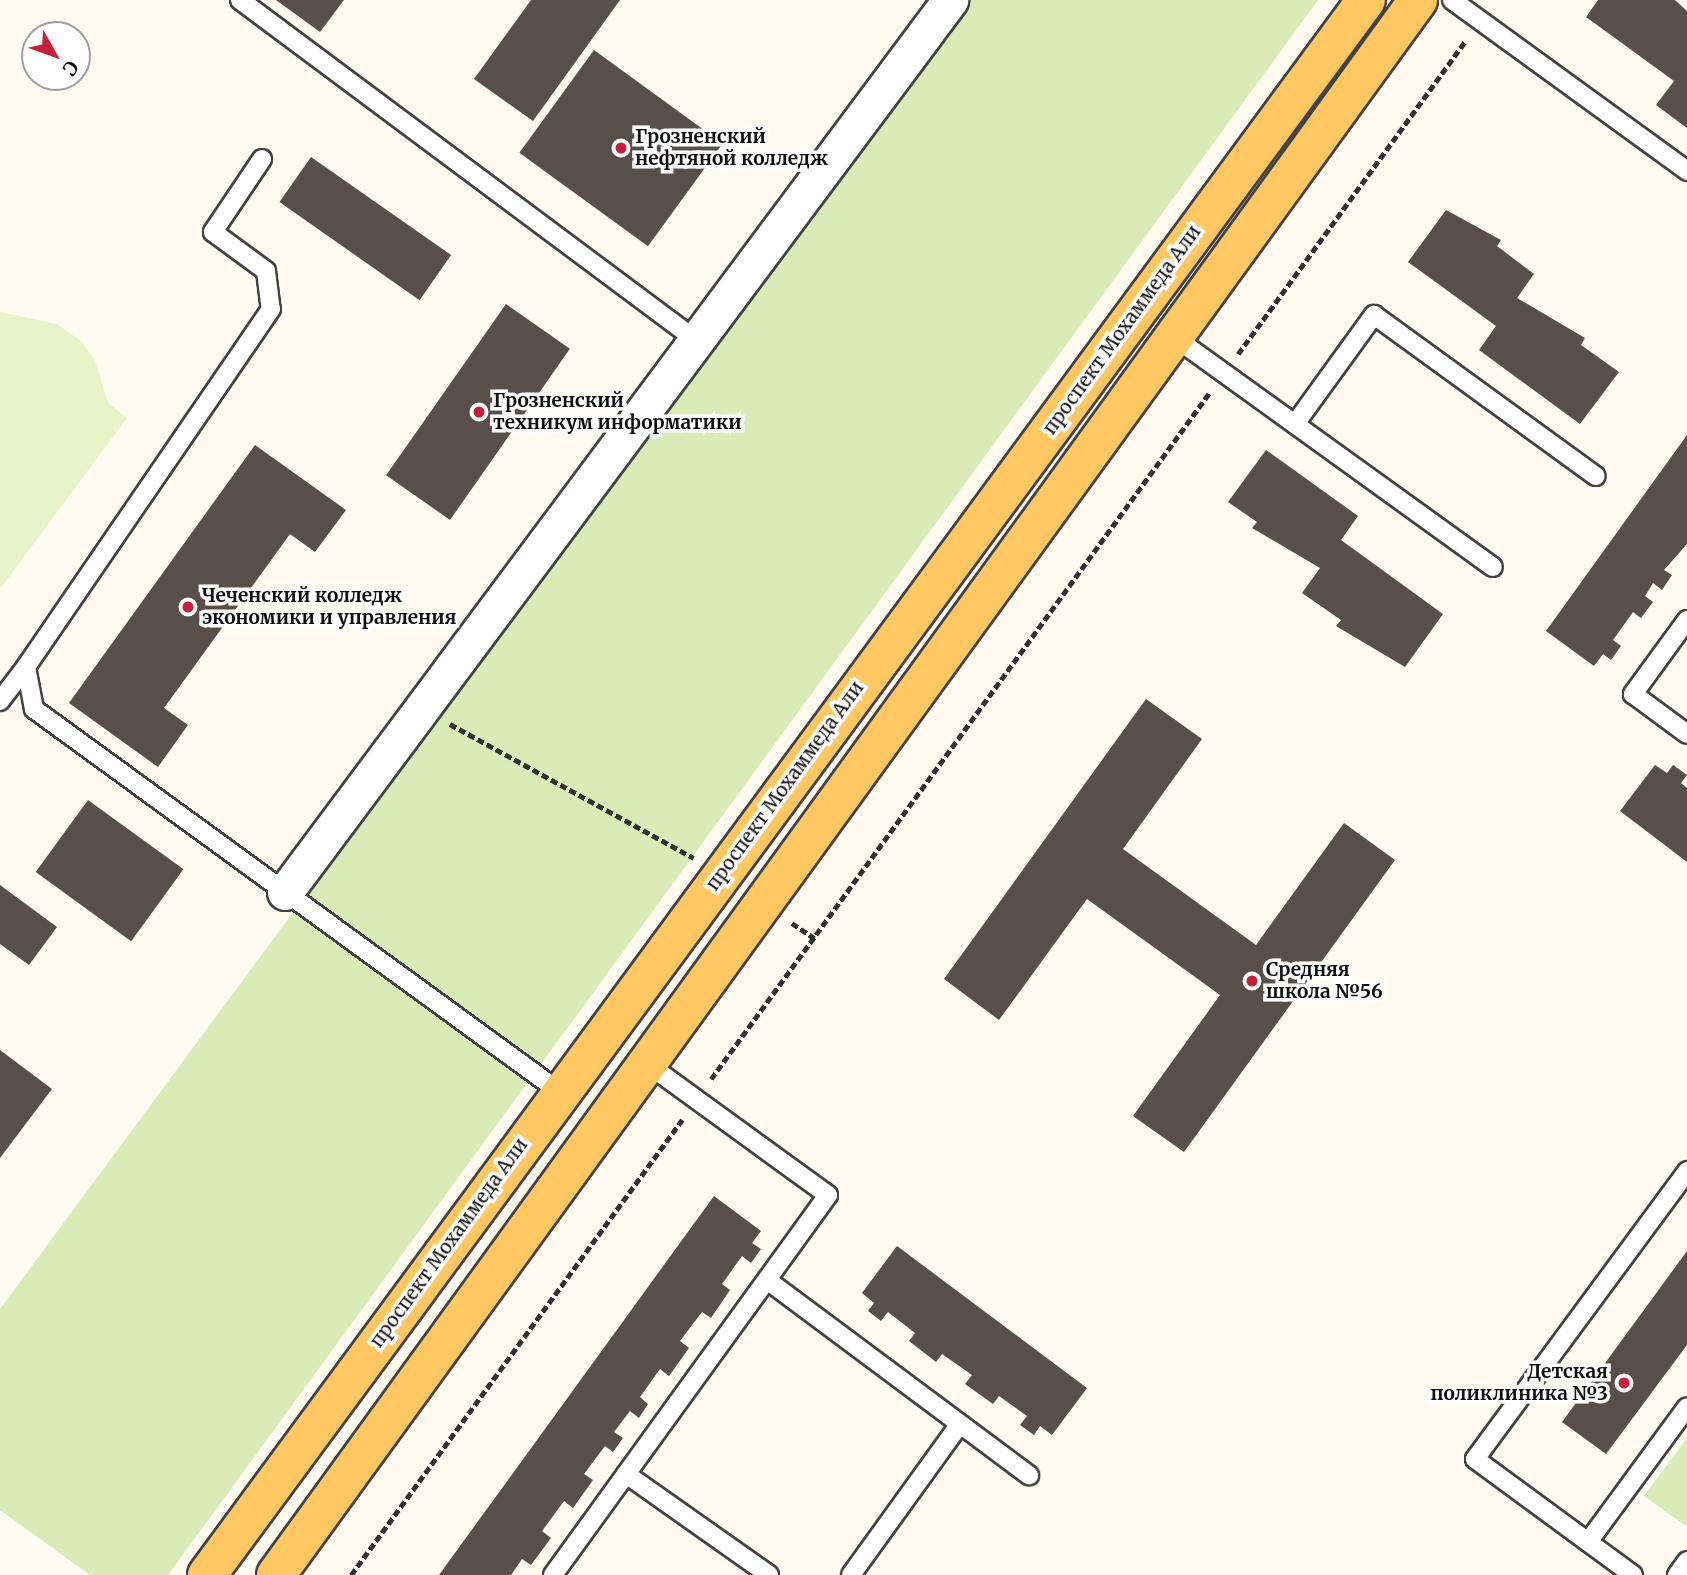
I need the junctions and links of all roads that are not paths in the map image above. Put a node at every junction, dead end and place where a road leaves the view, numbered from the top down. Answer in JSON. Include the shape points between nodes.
{"nodes":[{"id":1,"x":240,"y":0,"type":"edge"},
{"id":2,"x":950,"y":0,"type":"edge"},
{"id":3,"x":1366,"y":0,"type":"edge"},
{"id":4,"x":1418,"y":0,"type":"edge"},
{"id":5,"x":1452,"y":0,"type":"edge"},
{"id":6,"x":261,"y":159,"type":"dead end"},
{"id":7,"x":1687,"y":171,"type":"edge"},
{"id":8,"x":1174,"y":337,"type":"junction"},
{"id":9,"x":696,"y":340,"type":"junction"},
{"id":10,"x":1295,"y":424,"type":"junction"},
{"id":11,"x":1596,"y":476,"type":"dead end"},
{"id":12,"x":1493,"y":567,"type":"dead end"},
{"id":13,"x":1687,"y":620,"type":"edge"},
{"id":14,"x":26,"y":667,"type":"junction"},
{"id":15,"x":0,"y":701,"type":"edge"},
{"id":16,"x":1687,"y":734,"type":"edge"},
{"id":17,"x":285,"y":892,"type":"junction"},
{"id":18,"x":648,"y":1064,"type":"junction"},
{"id":19,"x":560,"y":1092,"type":"junction"},
{"id":20,"x":1687,"y":1171,"type":"edge"},
{"id":21,"x":767,"y":1280,"type":"junction"},
{"id":22,"x":1687,"y":1407,"type":"edge"},
{"id":23,"x":960,"y":1424,"type":"junction"},
{"id":24,"x":626,"y":1474,"type":"junction"},
{"id":25,"x":1028,"y":1475,"type":"dead end"},
{"id":26,"x":1588,"y":1542,"type":"junction"},
{"id":27,"x":1687,"y":1561,"type":"edge"},
{"id":28,"x":207,"y":1575,"type":"edge"},
{"id":29,"x":276,"y":1575,"type":"edge"},
{"id":30,"x":553,"y":1575,"type":"edge"},
{"id":31,"x":769,"y":1575,"type":"edge"},
{"id":32,"x":851,"y":1575,"type":"edge"},
{"id":33,"x":1633,"y":1575,"type":"edge"},
{"id":34,"x":1676,"y":1575,"type":"edge"}],
"edges":[{"from":1,"to":9,"type":"lane"},
{"from":2,"to":9,"type":"street"},
{"from":3,"to":19,"type":"main road","name":"проспект Мохаммеда Али"},
{"from":4,"to":8,"type":"main road"},
{"from":5,"to":7,"type":"lane"},
{"from":6,"to":14,"type":"lane","via":[[213,232],[266,271],[271,310]]},
{"from":8,"to":10,"type":"lane"},
{"from":8,"to":18,"type":"main road"},
{"from":9,"to":17,"type":"street"},
{"from":10,"to":11,"type":"lane","via":[[1374,315]]},
{"from":10,"to":12,"type":"lane"},
{"from":13,"to":16,"type":"lane","via":[[1633,694]]},
{"from":14,"to":15,"type":"lane"},
{"from":14,"to":17,"type":"lane","via":[[34,709]]},
{"from":17,"to":19,"type":"lane"},
{"from":18,"to":21,"type":"lane","via":[[828,1195]]},
{"from":18,"to":29,"type":"main road"},
{"from":19,"to":28,"type":"main road","name":"проспект Мохаммеда Али"},
{"from":20,"to":26,"type":"lane","via":[[1475,1459]]},
{"from":21,"to":23,"type":"lane"},
{"from":21,"to":24,"type":"lane"},
{"from":22,"to":26,"type":"lane"},
{"from":23,"to":25,"type":"lane"},
{"from":23,"to":32,"type":"lane"},
{"from":24,"to":30,"type":"lane"},
{"from":24,"to":31,"type":"lane"},
{"from":26,"to":33,"type":"lane"},
{"from":27,"to":34,"type":"lane"}]}
